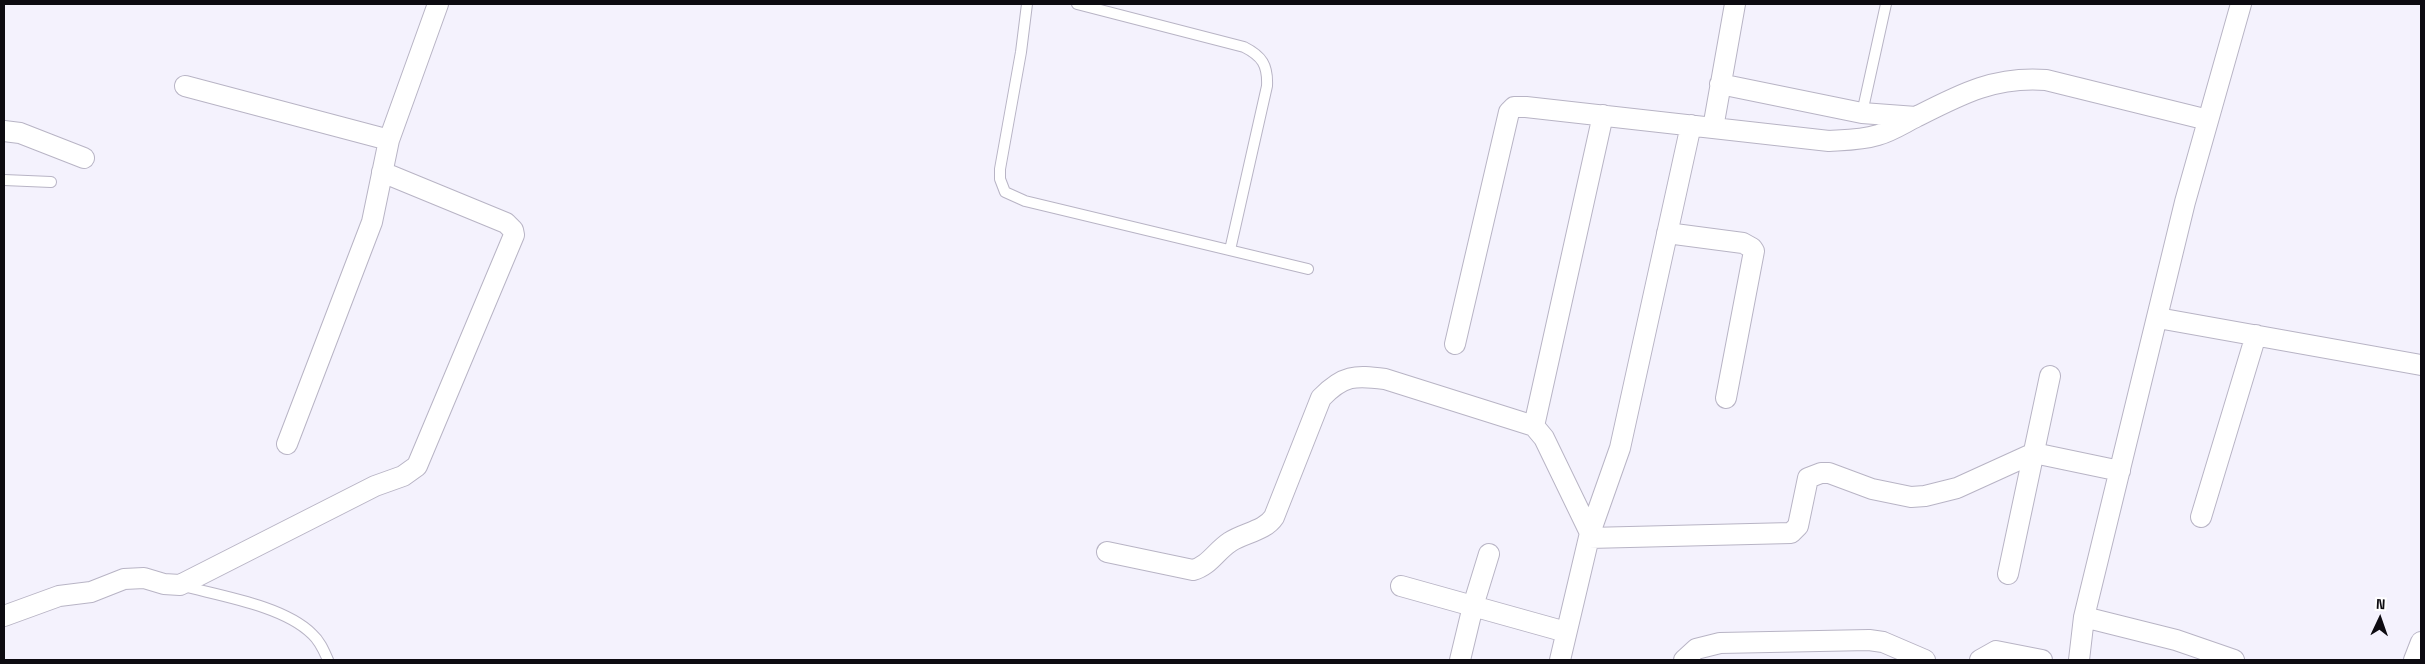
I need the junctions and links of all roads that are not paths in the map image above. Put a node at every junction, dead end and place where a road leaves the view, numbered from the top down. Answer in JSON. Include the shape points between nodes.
{"nodes":[{"id":1,"x":438,"y":4,"type":"edge"},
{"id":2,"x":1027,"y":4,"type":"edge"},
{"id":3,"x":1078,"y":4,"type":"edge"},
{"id":4,"x":1735,"y":4,"type":"edge"},
{"id":5,"x":1886,"y":4,"type":"edge"},
{"id":6,"x":2241,"y":4,"type":"edge"},
{"id":7,"x":1720,"y":84,"type":"junction"},
{"id":8,"x":185,"y":86,"type":"dead end"},
{"id":9,"x":1862,"y":113,"type":"junction"},
{"id":10,"x":1603,"y":116,"type":"junction"},
{"id":11,"x":1916,"y":117,"type":"junction"},
{"id":12,"x":2208,"y":120,"type":"junction"},
{"id":13,"x":1691,"y":125,"type":"junction"},
{"id":14,"x":1713,"y":128,"type":"junction"},
{"id":15,"x":4,"y":131,"type":"edge"},
{"id":16,"x":389,"y":140,"type":"junction"},
{"id":17,"x":84,"y":158,"type":"dead end"},
{"id":18,"x":382,"y":172,"type":"junction"},
{"id":19,"x":4,"y":180,"type":"edge"},
{"id":20,"x":51,"y":182,"type":"dead end"},
{"id":21,"x":1667,"y":233,"type":"junction"},
{"id":22,"x":1230,"y":250,"type":"junction"},
{"id":23,"x":1308,"y":268,"type":"dead end"},
{"id":24,"x":2158,"y":318,"type":"junction"},
{"id":25,"x":2256,"y":335,"type":"junction"},
{"id":26,"x":1455,"y":344,"type":"dead end"},
{"id":27,"x":2421,"y":365,"type":"edge"},
{"id":28,"x":2050,"y":376,"type":"dead end"},
{"id":29,"x":1726,"y":398,"type":"dead end"},
{"id":30,"x":1534,"y":426,"type":"junction"},
{"id":31,"x":287,"y":444,"type":"dead end"},
{"id":32,"x":2034,"y":453,"type":"junction"},
{"id":33,"x":2120,"y":471,"type":"junction"},
{"id":34,"x":2201,"y":517,"type":"dead end"},
{"id":35,"x":1590,"y":536,"type":"junction"},
{"id":36,"x":1107,"y":552,"type":"dead end"},
{"id":37,"x":1489,"y":554,"type":"dead end"},
{"id":38,"x":2008,"y":574,"type":"dead end"},
{"id":39,"x":180,"y":585,"type":"junction"},
{"id":40,"x":1401,"y":586,"type":"dead end"},
{"id":41,"x":1473,"y":606,"type":"junction"},
{"id":42,"x":4,"y":616,"type":"edge"},
{"id":43,"x":2084,"y":617,"type":"junction"},
{"id":44,"x":1566,"y":632,"type":"junction"},
{"id":45,"x":2421,"y":642,"type":"edge"},
{"id":46,"x":328,"y":660,"type":"edge"},
{"id":47,"x":1460,"y":660,"type":"edge"},
{"id":48,"x":1560,"y":660,"type":"edge"},
{"id":49,"x":1684,"y":660,"type":"edge"},
{"id":50,"x":1925,"y":660,"type":"edge"},
{"id":51,"x":1980,"y":660,"type":"edge"},
{"id":52,"x":2042,"y":660,"type":"edge"},
{"id":53,"x":2079,"y":660,"type":"edge"},
{"id":54,"x":2234,"y":660,"type":"edge"},
{"id":55,"x":2414,"y":660,"type":"edge"}],
"edges":[{"from":1,"to":16,"type":"street"},
{"from":2,"to":22,"type":"lane","via":[[1000,169],[1005,192],[1025,201]]},
{"from":3,"to":22,"type":"lane","via":[[1244,47],[1265,62],[1267,86]]},
{"from":4,"to":7,"type":"street"},
{"from":5,"to":9,"type":"lane"},
{"from":6,"to":12,"type":"street"},
{"from":7,"to":9,"type":"street"},
{"from":7,"to":14,"type":"street"},
{"from":8,"to":16,"type":"street"},
{"from":9,"to":11,"type":"street"},
{"from":10,"to":13,"type":"street"},
{"from":10,"to":26,"type":"street","via":[[1519,106],[1509,112]]},
{"from":10,"to":30,"type":"street"},
{"from":11,"to":12,"type":"street","via":[[1993,83],[2026,78],[2046,80]]},
{"from":11,"to":14,"type":"street","via":[[1879,135],[1849,140],[1829,141]]},
{"from":12,"to":24,"type":"street","via":[[2184,202]]},
{"from":13,"to":14,"type":"street"},
{"from":13,"to":21,"type":"street"},
{"from":15,"to":17,"type":"street","via":[[20,133]]},
{"from":16,"to":18,"type":"street"},
{"from":18,"to":31,"type":"street","via":[[372,222]]},
{"from":18,"to":39,"type":"street","via":[[506,223],[514,235],[422,457],[411,472],[375,486]]},
{"from":19,"to":20,"type":"lane"},
{"from":21,"to":29,"type":"street","via":[[1743,243],[1754,251]]},
{"from":21,"to":35,"type":"street","via":[[1620,448]]},
{"from":22,"to":23,"type":"lane"},
{"from":24,"to":25,"type":"street"},
{"from":24,"to":33,"type":"street"},
{"from":25,"to":27,"type":"street"},
{"from":25,"to":34,"type":"street"},
{"from":28,"to":32,"type":"street"},
{"from":30,"to":35,"type":"street","via":[[1544,438]]},
{"from":30,"to":36,"type":"street","via":[[1385,380],[1365,376],[1348,378],[1334,385],[1322,398],[1277,511],[1269,523],[1232,540],[1206,565],[1193,570]]},
{"from":32,"to":33,"type":"street"},
{"from":32,"to":35,"type":"street","via":[[1957,488],[1925,496],[1893,494],[1828,473],[1814,474],[1805,485],[1798,526],[1791,533]]},
{"from":32,"to":38,"type":"street"},
{"from":33,"to":43,"type":"street"},
{"from":35,"to":44,"type":"street"},
{"from":37,"to":41,"type":"street"},
{"from":39,"to":42,"type":"street","via":[[144,578],[124,579],[91,592],[59,596]]},
{"from":39,"to":46,"type":"lane","via":[[285,616],[313,634]]},
{"from":40,"to":41,"type":"street"},
{"from":41,"to":44,"type":"street"},
{"from":41,"to":47,"type":"street"},
{"from":43,"to":53,"type":"street"},
{"from":43,"to":54,"type":"street","via":[[2176,640]]},
{"from":44,"to":48,"type":"street"},
{"from":45,"to":55,"type":"street"},
{"from":49,"to":50,"type":"street","via":[[1696,650],[1720,643],[1868,640],[1883,642]]},
{"from":51,"to":52,"type":"street","via":[[1996,651]]}]}
